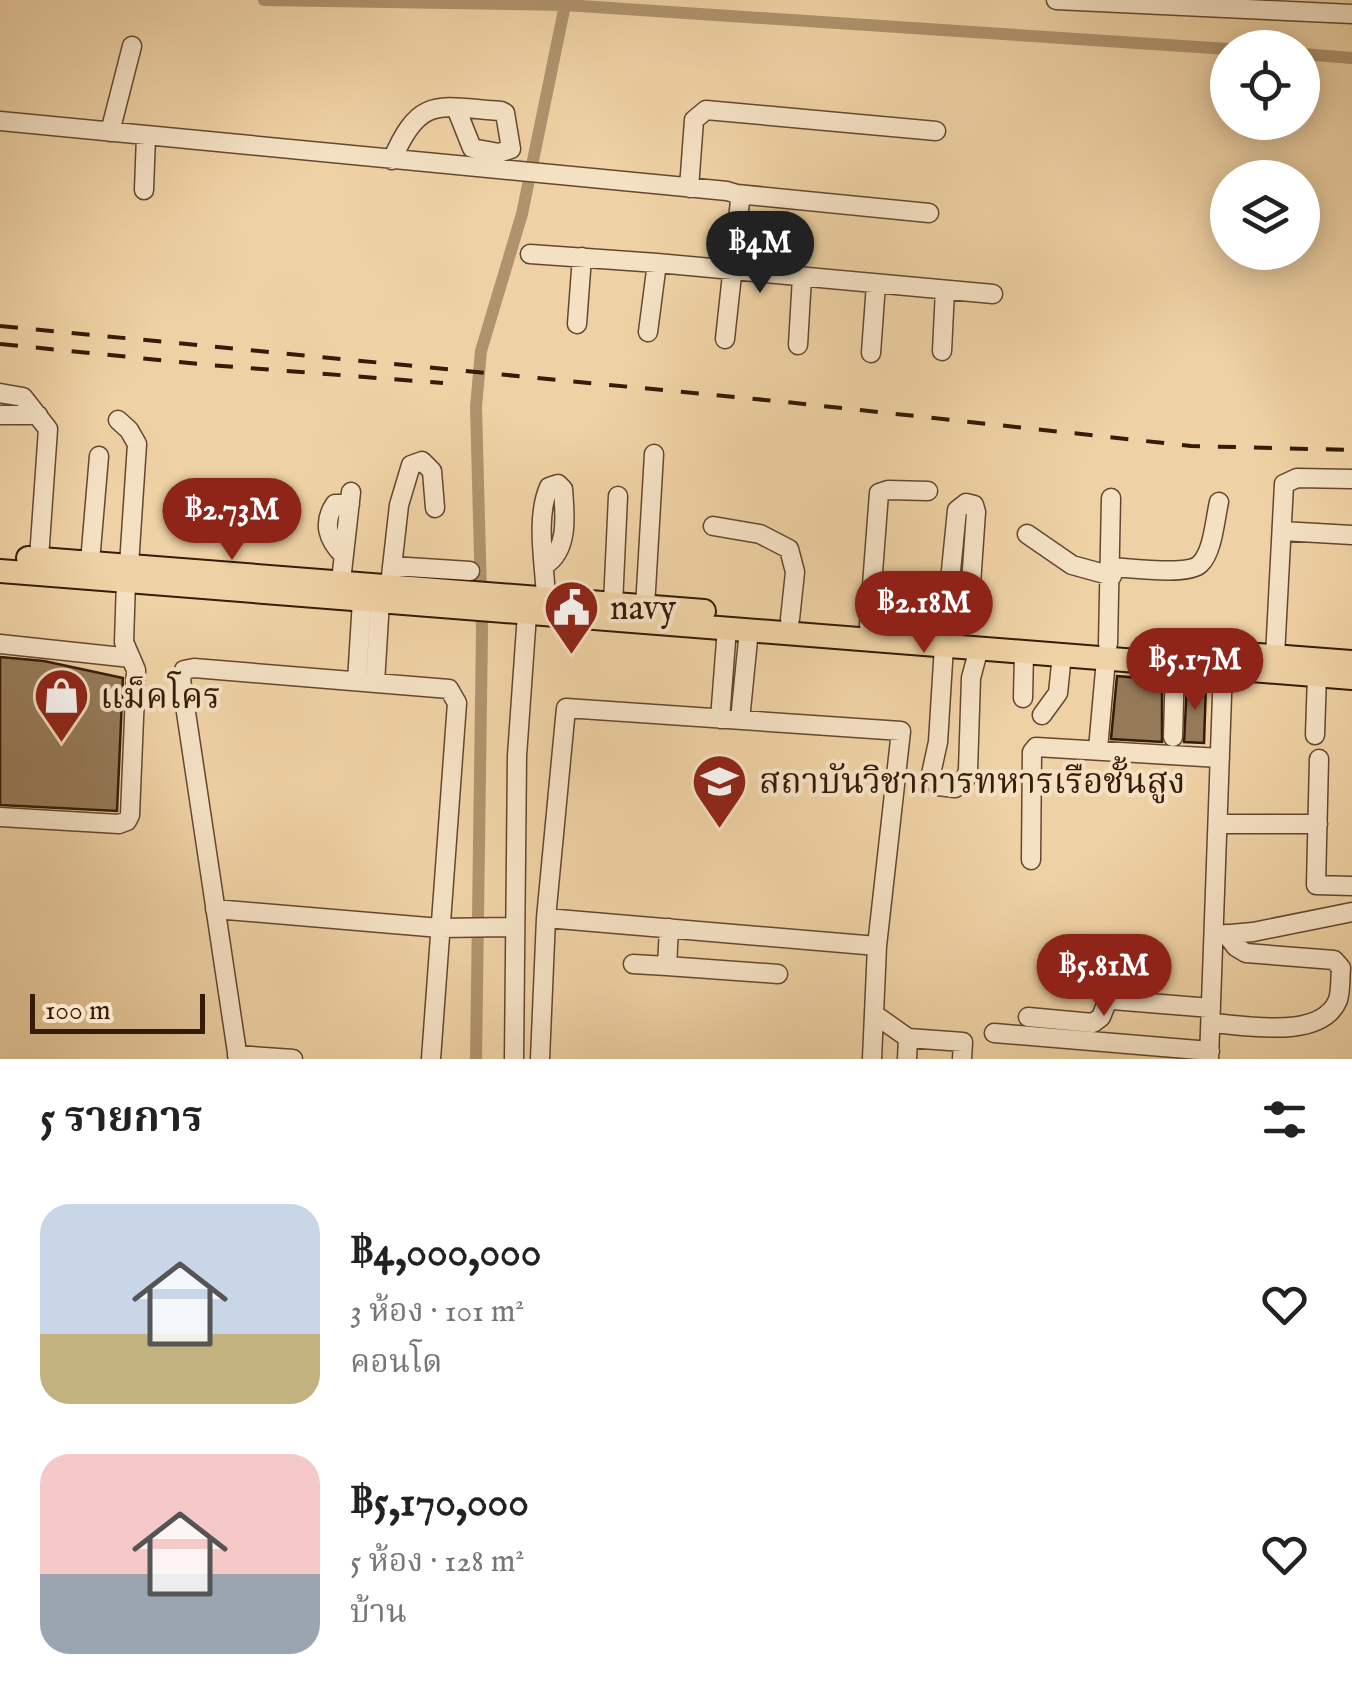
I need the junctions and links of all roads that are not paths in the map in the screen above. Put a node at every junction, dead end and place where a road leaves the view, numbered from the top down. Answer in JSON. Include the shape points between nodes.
{"nodes":[{"id":1,"x":1056,"y":0,"type":"edge"},
{"id":2,"x":1195,"y":2,"type":"edge"},
{"id":3,"x":1162,"y":3,"type":"edge"},
{"id":4,"x":1235,"y":3,"type":"edge"},
{"id":5,"x":1290,"y":5,"type":"edge"},
{"id":6,"x":1352,"y":14,"type":"edge"},
{"id":7,"x":132,"y":46,"type":"dead end"},
{"id":8,"x":456,"y":108,"type":"dead end"},
{"id":9,"x":0,"y":121,"type":"edge"},
{"id":10,"x":936,"y":131,"type":"dead end"},
{"id":11,"x":110,"y":132,"type":"junction"},
{"id":12,"x":146,"y":136,"type":"junction"},
{"id":13,"x":392,"y":160,"type":"junction"},
{"id":14,"x":689,"y":188,"type":"junction"},
{"id":15,"x":144,"y":190,"type":"dead end"},
{"id":16,"x":737,"y":194,"type":"junction"},
{"id":17,"x":929,"y":213,"type":"dead end"},
{"id":18,"x":530,"y":254,"type":"dead end"},
{"id":19,"x":582,"y":257,"type":"junction"},
{"id":20,"x":657,"y":262,"type":"junction"},
{"id":21,"x":732,"y":269,"type":"junction"},
{"id":22,"x":802,"y":278,"type":"junction"},
{"id":23,"x":876,"y":284,"type":"junction"},
{"id":24,"x":945,"y":290,"type":"junction"},
{"id":25,"x":993,"y":294,"type":"dead end"},
{"id":26,"x":576,"y":324,"type":"dead end"},
{"id":27,"x":648,"y":332,"type":"dead end"},
{"id":28,"x":725,"y":338,"type":"dead end"},
{"id":29,"x":798,"y":344,"type":"dead end"},
{"id":30,"x":942,"y":351,"type":"dead end"},
{"id":31,"x":871,"y":353,"type":"dead end"},
{"id":32,"x":0,"y":393,"type":"edge"},
{"id":33,"x":0,"y":415,"type":"edge"},
{"id":34,"x":38,"y":415,"type":"junction"},
{"id":35,"x":118,"y":420,"type":"dead end"},
{"id":36,"x":654,"y":454,"type":"dead end"},
{"id":37,"x":100,"y":456,"type":"dead end"},
{"id":38,"x":1352,"y":480,"type":"edge"},
{"id":39,"x":928,"y":491,"type":"dead end"},
{"id":40,"x":618,"y":496,"type":"dead end"},
{"id":41,"x":350,"y":498,"type":"dead end"},
{"id":42,"x":1112,"y":498,"type":"dead end"},
{"id":43,"x":1219,"y":502,"type":"dead end"},
{"id":44,"x":436,"y":508,"type":"dead end"},
{"id":45,"x":712,"y":526,"type":"dead end"},
{"id":46,"x":1282,"y":531,"type":"junction"},
{"id":47,"x":1027,"y":534,"type":"dead end"},
{"id":48,"x":1352,"y":536,"type":"edge"},
{"id":49,"x":0,"y":556,"type":"edge"},
{"id":50,"x":39,"y":558,"type":"junction"},
{"id":51,"x":90,"y":562,"type":"junction"},
{"id":52,"x":544,"y":565,"type":"dead end"},
{"id":53,"x":0,"y":571,"type":"edge"},
{"id":54,"x":1112,"y":572,"type":"junction"},
{"id":55,"x":127,"y":573,"type":"junction"},
{"id":56,"x":373,"y":586,"type":"junction"},
{"id":57,"x":951,"y":592,"type":"dead end"},
{"id":58,"x":546,"y":599,"type":"junction"},
{"id":59,"x":499,"y":604,"type":"junction"},
{"id":60,"x":613,"y":604,"type":"junction"},
{"id":61,"x":645,"y":606,"type":"junction"},
{"id":62,"x":527,"y":614,"type":"junction"},
{"id":63,"x":790,"y":618,"type":"junction"},
{"id":64,"x":869,"y":625,"type":"junction"},
{"id":65,"x":738,"y":629,"type":"junction"},
{"id":66,"x":944,"y":638,"type":"junction"},
{"id":67,"x":0,"y":644,"type":"edge"},
{"id":68,"x":980,"y":648,"type":"junction"},
{"id":69,"x":1107,"y":651,"type":"junction"},
{"id":70,"x":1024,"y":652,"type":"junction"},
{"id":71,"x":1062,"y":655,"type":"junction"},
{"id":72,"x":131,"y":658,"type":"junction"},
{"id":73,"x":1352,"y":662,"type":"edge"},
{"id":74,"x":1176,"y":664,"type":"junction"},
{"id":75,"x":1275,"y":664,"type":"junction"},
{"id":76,"x":1223,"y":668,"type":"junction"},
{"id":77,"x":1317,"y":675,"type":"junction"},
{"id":78,"x":1352,"y":678,"type":"edge"},
{"id":79,"x":366,"y":682,"type":"junction"},
{"id":80,"x":1023,"y":698,"type":"dead end"},
{"id":81,"x":1042,"y":715,"type":"dead end"},
{"id":82,"x":720,"y":718,"type":"junction"},
{"id":83,"x":740,"y":720,"type":"junction"},
{"id":84,"x":939,"y":720,"type":"junction"},
{"id":85,"x":968,"y":721,"type":"junction"},
{"id":86,"x":1315,"y":735,"type":"dead end"},
{"id":87,"x":1173,"y":737,"type":"dead end"},
{"id":88,"x":1098,"y":749,"type":"junction"},
{"id":89,"x":1220,"y":758,"type":"junction"},
{"id":90,"x":1319,"y":759,"type":"dead end"},
{"id":91,"x":0,"y":817,"type":"edge"},
{"id":92,"x":1218,"y":824,"type":"junction"},
{"id":93,"x":1318,"y":824,"type":"junction"},
{"id":94,"x":1031,"y":860,"type":"dead end"},
{"id":95,"x":1352,"y":886,"type":"edge"},
{"id":96,"x":215,"y":909,"type":"junction"},
{"id":97,"x":1352,"y":912,"type":"edge"},
{"id":98,"x":546,"y":918,"type":"junction"},
{"id":99,"x":444,"y":928,"type":"junction"},
{"id":100,"x":511,"y":928,"type":"junction"},
{"id":101,"x":669,"y":928,"type":"junction"},
{"id":102,"x":752,"y":935,"type":"junction"},
{"id":103,"x":1220,"y":935,"type":"junction"},
{"id":104,"x":877,"y":946,"type":"junction"},
{"id":105,"x":633,"y":964,"type":"dead end"},
{"id":106,"x":667,"y":966,"type":"junction"},
{"id":107,"x":750,"y":972,"type":"junction"},
{"id":108,"x":778,"y":974,"type":"dead end"},
{"id":109,"x":514,"y":1001,"type":"junction"},
{"id":110,"x":542,"y":1002,"type":"junction"},
{"id":111,"x":874,"y":1014,"type":"junction"},
{"id":112,"x":1211,"y":1015,"type":"junction"},
{"id":113,"x":1028,"y":1017,"type":"dead end"},
{"id":114,"x":994,"y":1033,"type":"dead end"},
{"id":115,"x":908,"y":1038,"type":"junction"},
{"id":116,"x":1209,"y":1055,"type":"edge"},
{"id":117,"x":238,"y":1057,"type":"edge"},
{"id":118,"x":294,"y":1059,"type":"edge"},
{"id":119,"x":431,"y":1059,"type":"edge"},
{"id":120,"x":514,"y":1059,"type":"edge"},
{"id":121,"x":540,"y":1059,"type":"edge"},
{"id":122,"x":872,"y":1059,"type":"edge"},
{"id":123,"x":907,"y":1059,"type":"edge"},
{"id":124,"x":962,"y":1059,"type":"edge"}],
"edges":[{"from":1,"to":3,"type":"street"},
{"from":2,"to":3,"type":"street"},
{"from":2,"to":4,"type":"street"},
{"from":4,"to":5,"type":"street"},
{"from":5,"to":6,"type":"street"},
{"from":7,"to":11,"type":"street"},
{"from":8,"to":13,"type":"street","via":[[420,114]]},
{"from":9,"to":11,"type":"street"},
{"from":10,"to":14,"type":"street","via":[[706,110],[694,120]]},
{"from":11,"to":12,"type":"street"},
{"from":12,"to":13,"type":"street"},
{"from":12,"to":15,"type":"street"},
{"from":13,"to":14,"type":"street"},
{"from":14,"to":16,"type":"street"},
{"from":16,"to":17,"type":"street"},
{"from":16,"to":21,"type":"street"},
{"from":18,"to":19,"type":"street"},
{"from":19,"to":20,"type":"street"},
{"from":19,"to":26,"type":"street"},
{"from":20,"to":21,"type":"street"},
{"from":20,"to":27,"type":"street"},
{"from":21,"to":22,"type":"street"},
{"from":21,"to":28,"type":"street"},
{"from":22,"to":23,"type":"street"},
{"from":22,"to":29,"type":"street"},
{"from":23,"to":24,"type":"street"},
{"from":23,"to":31,"type":"street"},
{"from":24,"to":25,"type":"street"},
{"from":24,"to":30,"type":"street"},
{"from":32,"to":34,"type":"street","via":[[23,397]]},
{"from":33,"to":34,"type":"street"},
{"from":34,"to":50,"type":"street","via":[[50,440]]},
{"from":35,"to":55,"type":"street","via":[[136,444]]},
{"from":36,"to":61,"type":"street"},
{"from":37,"to":51,"type":"street"},
{"from":38,"to":46,"type":"street","via":[[1288,480]]},
{"from":39,"to":64,"type":"street","via":[[878,493]]},
{"from":40,"to":60,"type":"street"},
{"from":41,"to":56,"type":"street","via":[[335,504],[330,540]]},
{"from":42,"to":54,"type":"street"},
{"from":43,"to":54,"type":"street","via":[[1200,565]]},
{"from":44,"to":56,"type":"street","via":[[432,470],[415,461]]},
{"from":45,"to":63,"type":"street","via":[[760,534],[789,549],[795,572]]},
{"from":46,"to":48,"type":"street"},
{"from":46,"to":75,"type":"street"},
{"from":47,"to":54,"type":"street","via":[[1072,565]]},
{"from":49,"to":50,"type":"main road"},
{"from":50,"to":51,"type":"main road"},
{"from":51,"to":55,"type":"main road"},
{"from":52,"to":58,"type":"street"},
{"from":53,"to":55,"type":"main road"},
{"from":54,"to":69,"type":"street"},
{"from":55,"to":56,"type":"main road"},
{"from":55,"to":72,"type":"street","via":[[124,642]]},
{"from":56,"to":59,"type":"main road","via":[[464,591]]},
{"from":56,"to":79,"type":"street"},
{"from":57,"to":66,"type":"street"},
{"from":58,"to":59,"type":"main road"},
{"from":58,"to":60,"type":"main road"},
{"from":59,"to":62,"type":"main road"},
{"from":60,"to":61,"type":"main road"},
{"from":61,"to":63,"type":"main road"},
{"from":62,"to":65,"type":"main road"},
{"from":62,"to":100,"type":"street"},
{"from":63,"to":64,"type":"main road"},
{"from":64,"to":66,"type":"main road"},
{"from":65,"to":66,"type":"main road"},
{"from":65,"to":82,"type":"street"},
{"from":65,"to":83,"type":"street"},
{"from":66,"to":68,"type":"main road"},
{"from":66,"to":69,"type":"main road"},
{"from":66,"to":84,"type":"street"},
{"from":67,"to":72,"type":"street"},
{"from":68,"to":70,"type":"main road"},
{"from":68,"to":85,"type":"street"},
{"from":69,"to":71,"type":"main road"},
{"from":69,"to":74,"type":"main road"},
{"from":69,"to":75,"type":"main road"},
{"from":69,"to":88,"type":"street"},
{"from":70,"to":71,"type":"main road"},
{"from":70,"to":80,"type":"street"},
{"from":71,"to":81,"type":"street","via":[[1058,693]]},
{"from":72,"to":91,"type":"street","via":[[136,670],[127,821]]},
{"from":73,"to":75,"type":"main road"},
{"from":74,"to":76,"type":"main road"},
{"from":74,"to":87,"type":"street"},
{"from":75,"to":76,"type":"main road"},
{"from":75,"to":77,"type":"main road"},
{"from":76,"to":89,"type":"street"},
{"from":77,"to":78,"type":"main road"},
{"from":77,"to":86,"type":"street"},
{"from":79,"to":96,"type":"street","via":[[184,670]]},
{"from":79,"to":99,"type":"street","via":[[449,688],[454,694]]},
{"from":82,"to":83,"type":"street"},
{"from":82,"to":98,"type":"street","via":[[566,708]]},
{"from":83,"to":104,"type":"street","via":[[901,731]]},
{"from":84,"to":85,"type":"street"},
{"from":84,"to":85,"type":"street","via":[[931,774],[938,786],[955,788],[968,770]]},
{"from":88,"to":89,"type":"street"},
{"from":88,"to":94,"type":"street","via":[[1033,749]]},
{"from":89,"to":92,"type":"street"},
{"from":90,"to":93,"type":"street"},
{"from":92,"to":93,"type":"street"},
{"from":92,"to":103,"type":"street"},
{"from":93,"to":95,"type":"street","via":[[1316,885]]},
{"from":96,"to":99,"type":"street"},
{"from":96,"to":117,"type":"street"},
{"from":97,"to":103,"type":"street"},
{"from":98,"to":101,"type":"street"},
{"from":98,"to":110,"type":"street"},
{"from":99,"to":100,"type":"street"},
{"from":99,"to":119,"type":"street"},
{"from":100,"to":109,"type":"street"},
{"from":101,"to":102,"type":"street"},
{"from":101,"to":106,"type":"street"},
{"from":102,"to":104,"type":"street"},
{"from":102,"to":107,"type":"street"},
{"from":103,"to":112,"type":"street"},
{"from":103,"to":112,"type":"street","via":[[1246,953],[1334,960],[1341,968],[1339,996],[1308,1026]]},
{"from":104,"to":111,"type":"street"},
{"from":105,"to":106,"type":"street"},
{"from":106,"to":107,"type":"street"},
{"from":107,"to":108,"type":"street"},
{"from":109,"to":110,"type":"street"},
{"from":109,"to":120,"type":"street"},
{"from":110,"to":121,"type":"street"},
{"from":111,"to":115,"type":"street"},
{"from":111,"to":122,"type":"street"},
{"from":112,"to":113,"type":"street","via":[[1112,1000],[1093,1023]]},
{"from":112,"to":116,"type":"street"},
{"from":114,"to":116,"type":"street"},
{"from":115,"to":123,"type":"street"},
{"from":115,"to":124,"type":"street","via":[[963,1042]]},
{"from":117,"to":118,"type":"street"}]}
